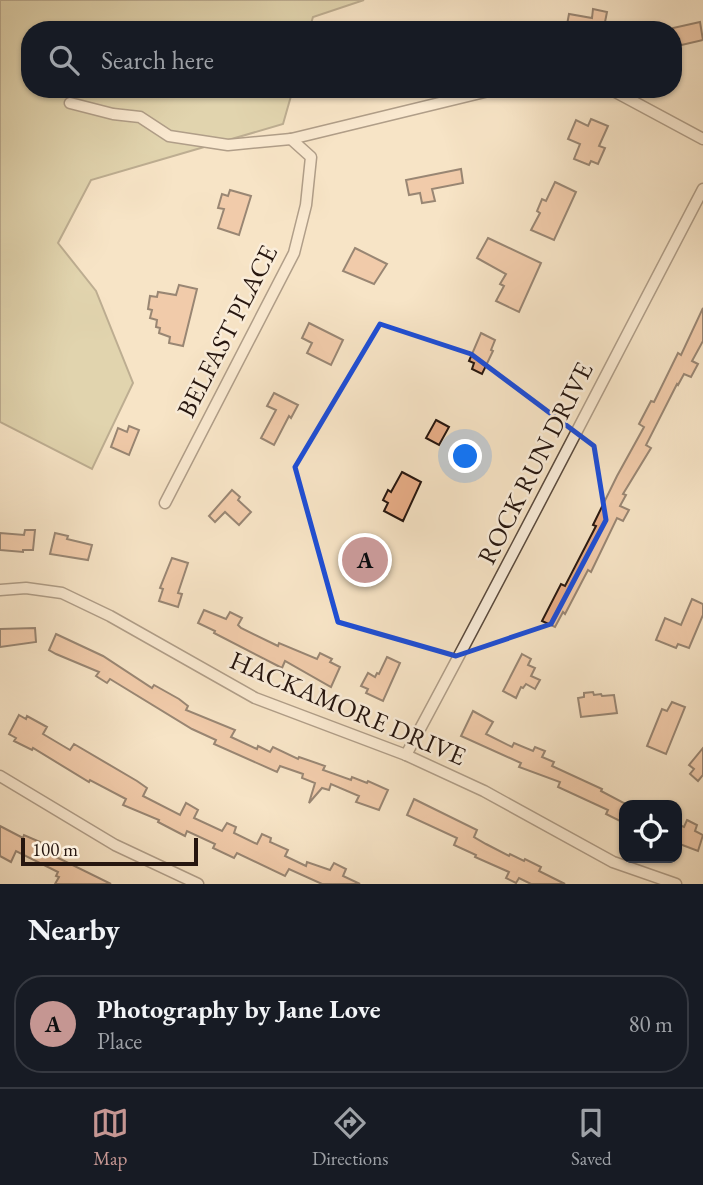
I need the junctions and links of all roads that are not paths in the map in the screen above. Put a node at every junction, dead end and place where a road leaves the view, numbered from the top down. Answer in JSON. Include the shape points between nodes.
{"nodes":[{"id":1,"x":460,"y":98,"type":"edge"},
{"id":2,"x":627,"y":98,"type":"edge"},
{"id":3,"x":70,"y":103,"type":"dead end"},
{"id":4,"x":291,"y":139,"type":"junction"},
{"id":5,"x":703,"y":139,"type":"edge"},
{"id":6,"x":703,"y":190,"type":"edge"},
{"id":7,"x":165,"y":503,"type":"dead end"},
{"id":8,"x":0,"y":590,"type":"edge"},
{"id":9,"x":406,"y":755,"type":"junction"},
{"id":10,"x":0,"y":776,"type":"edge"},
{"id":11,"x":198,"y":884,"type":"edge"},
{"id":12,"x":676,"y":884,"type":"edge"}],
"edges":[{"from":1,"to":4,"type":"street"},
{"from":2,"to":5,"type":"street"},
{"from":3,"to":4,"type":"street","via":[[140,117],[169,136],[228,145]]},
{"from":4,"to":7,"type":"street","name":"BELFAST PLACE","via":[[311,157],[294,253]]},
{"from":6,"to":9,"type":"street","name":"ROCK RUN DRIVE"},
{"from":8,"to":9,"type":"street","name":"HACKAMORE DRIVE","via":[[62,593],[254,698]]},
{"from":9,"to":12,"type":"street","name":"HACKAMORE DRIVE","via":[[484,791],[612,862]]},
{"from":10,"to":11,"type":"street","via":[[115,845]]}]}
